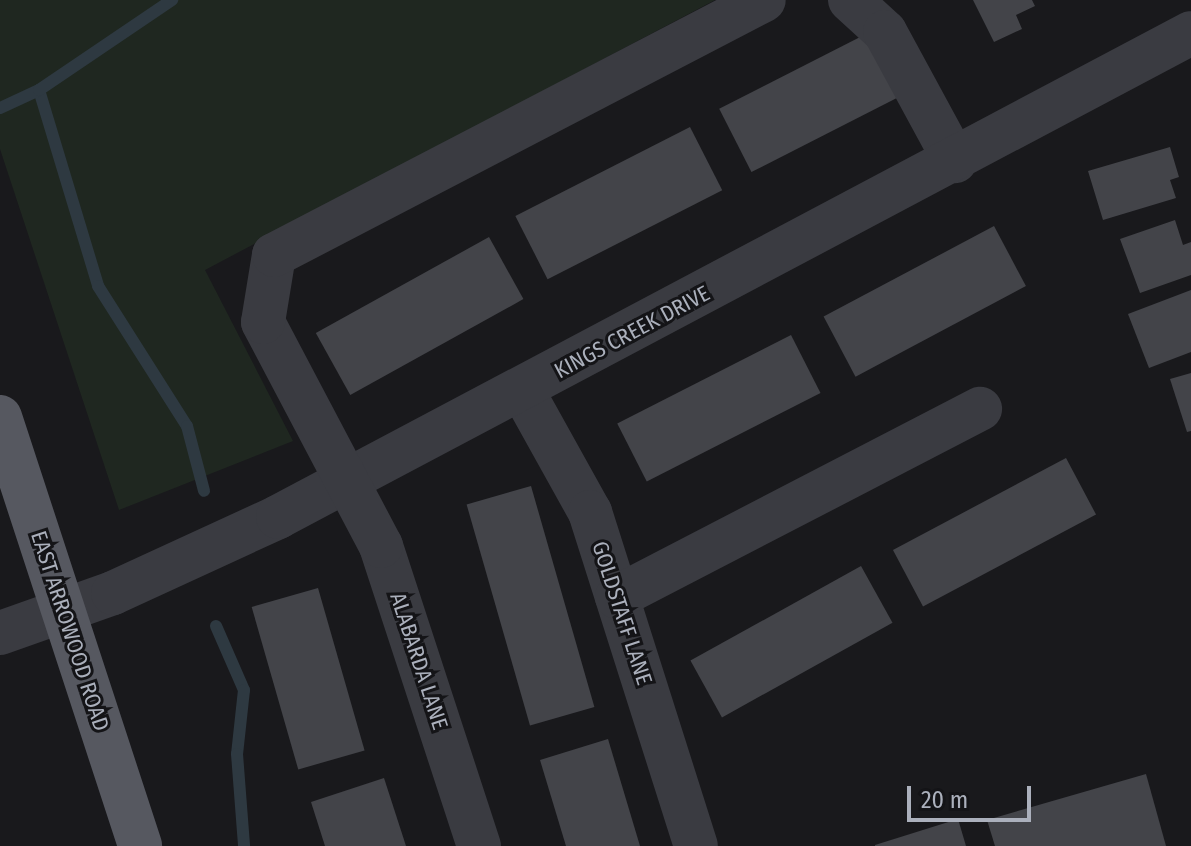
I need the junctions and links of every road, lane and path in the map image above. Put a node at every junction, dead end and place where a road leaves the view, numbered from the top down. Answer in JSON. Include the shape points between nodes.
{"nodes":[{"id":1,"x":764,"y":0,"type":"edge"},
{"id":2,"x":850,"y":0,"type":"edge"},
{"id":3,"x":1191,"y":33,"type":"edge"},
{"id":4,"x":955,"y":161,"type":"junction"},
{"id":5,"x":522,"y":390,"type":"junction"},
{"id":6,"x":980,"y":409,"type":"dead end"},
{"id":7,"x":0,"y":417,"type":"edge"},
{"id":8,"x":346,"y":481,"type":"junction"},
{"id":9,"x":617,"y":597,"type":"junction"},
{"id":10,"x":64,"y":613,"type":"junction"},
{"id":11,"x":0,"y":633,"type":"edge"},
{"id":12,"x":140,"y":846,"type":"edge"},
{"id":13,"x":479,"y":846,"type":"edge"},
{"id":14,"x":696,"y":846,"type":"edge"}],
"edges":[{"from":1,"to":8,"type":"street","name":"ALABARDA LANE","via":[[274,255],[263,322]]},
{"from":2,"to":4,"type":"street","via":[[885,32]]},
{"from":3,"to":4,"type":"street","name":"KINGS CREEK DRIVE"},
{"from":4,"to":5,"type":"street","name":"KINGS CREEK DRIVE"},
{"from":5,"to":8,"type":"street","name":"KINGS CREEK DRIVE"},
{"from":5,"to":9,"type":"street","name":"GOLDSTAFF LANE","via":[[590,512]]},
{"from":6,"to":9,"type":"street"},
{"from":7,"to":10,"type":"main road","name":"EAST ARROWOOD ROAD"},
{"from":8,"to":10,"type":"street","name":"KINGS CREEK DRIVE"},
{"from":8,"to":13,"type":"street","name":"ALABARDA LANE","via":[[381,546]]},
{"from":9,"to":14,"type":"street","name":"GOLDSTAFF LANE"},
{"from":10,"to":11,"type":"street","name":"KINGS CREEK DRIVE"},
{"from":10,"to":12,"type":"main road","name":"EAST ARROWOOD ROAD"}]}
